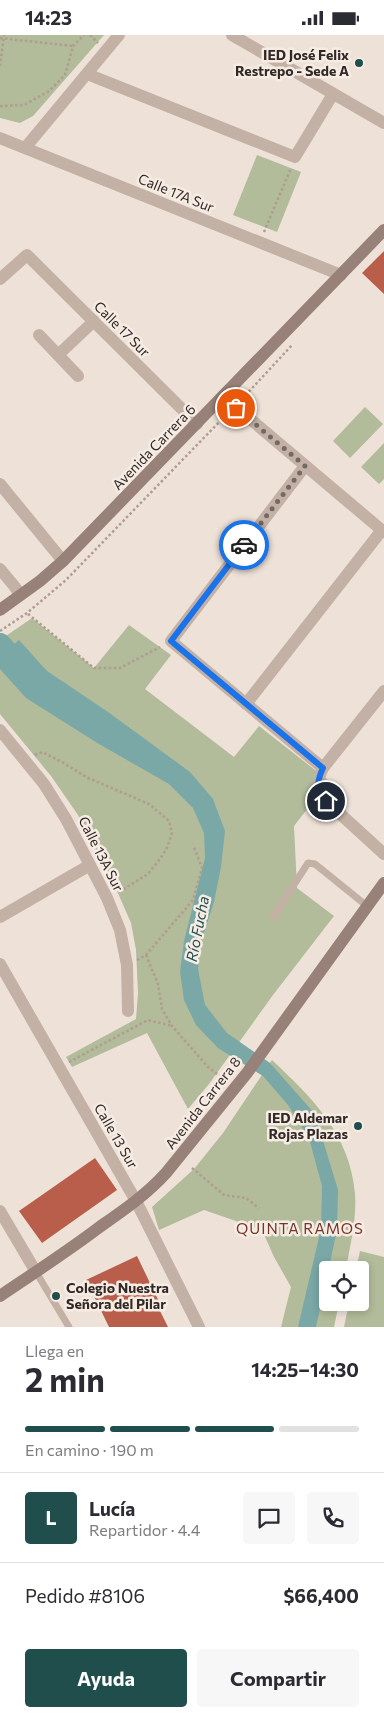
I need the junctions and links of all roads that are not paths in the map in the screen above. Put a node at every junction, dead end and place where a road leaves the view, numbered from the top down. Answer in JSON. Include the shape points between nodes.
{"nodes":[{"id":1,"x":119,"y":35,"type":"edge"},
{"id":2,"x":232,"y":35,"type":"edge"},
{"id":3,"x":87,"y":74,"type":"junction"},
{"id":4,"x":333,"y":94,"type":"junction"},
{"id":5,"x":384,"y":123,"type":"edge"},
{"id":6,"x":0,"y":138,"type":"edge"},
{"id":7,"x":25,"y":148,"type":"junction"},
{"id":8,"x":384,"y":230,"type":"edge"},
{"id":9,"x":341,"y":275,"type":"junction"},
{"id":10,"x":0,"y":279,"type":"edge"},
{"id":11,"x":94,"y":321,"type":"junction"},
{"id":12,"x":39,"y":335,"type":"dead end"},
{"id":13,"x":58,"y":355,"type":"junction"},
{"id":14,"x":78,"y":376,"type":"dead end"},
{"id":15,"x":224,"y":397,"type":"junction"},
{"id":16,"x":196,"y":424,"type":"junction"},
{"id":17,"x":305,"y":466,"type":"junction"},
{"id":18,"x":0,"y":484,"type":"edge"},
{"id":19,"x":383,"y":531,"type":"edge"},
{"id":20,"x":63,"y":561,"type":"junction"},
{"id":21,"x":0,"y":569,"type":"edge"},
{"id":22,"x":20,"y":595,"type":"junction"},
{"id":23,"x":0,"y":610,"type":"edge"},
{"id":24,"x":384,"y":691,"type":"edge"},
{"id":25,"x":246,"y":704,"type":"junction"},
{"id":26,"x":0,"y":731,"type":"edge"},
{"id":27,"x":323,"y":768,"type":"junction"},
{"id":28,"x":384,"y":854,"type":"edge"},
{"id":29,"x":90,"y":865,"type":"junction"},
{"id":30,"x":384,"y":883,"type":"edge"},
{"id":31,"x":367,"y":906,"type":"junction"},
{"id":32,"x":0,"y":917,"type":"edge"},
{"id":33,"x":273,"y":917,"type":"dead end"},
{"id":34,"x":0,"y":964,"type":"edge"},
{"id":35,"x":128,"y":1011,"type":"dead end"},
{"id":36,"x":136,"y":1201,"type":"junction"},
{"id":37,"x":0,"y":1211,"type":"edge"},
{"id":38,"x":36,"y":1272,"type":"junction"},
{"id":39,"x":0,"y":1295,"type":"edge"},
{"id":40,"x":68,"y":1327,"type":"edge"},
{"id":41,"x":199,"y":1327,"type":"edge"}],
"edges":[{"from":1,"to":3,"type":"street"},
{"from":2,"to":4,"type":"street"},
{"from":3,"to":4,"type":"street","via":[[295,157]]},
{"from":3,"to":7,"type":"street"},
{"from":4,"to":5,"type":"street"},
{"from":6,"to":7,"type":"street","name":"Calle 17A Sur"},
{"from":7,"to":9,"type":"street","name":"Calle 17A Sur"},
{"from":8,"to":9,"type":"main road","name":"Avenida Carrera 6"},
{"from":9,"to":15,"type":"main road","name":"Avenida Carrera 6"},
{"from":10,"to":11,"type":"street","name":"Calle 17 Sur","via":[[27,255]]},
{"from":11,"to":13,"type":"street"},
{"from":11,"to":16,"type":"street","name":"Calle 17 Sur"},
{"from":12,"to":13,"type":"street"},
{"from":13,"to":14,"type":"street"},
{"from":15,"to":16,"type":"main road","name":"Avenida Carrera 6"},
{"from":15,"to":17,"type":"street"},
{"from":16,"to":20,"type":"main road","name":"Avenida Carrera 6"},
{"from":17,"to":19,"type":"street"},
{"from":17,"to":25,"type":"street","via":[[171,641]]},
{"from":18,"to":20,"type":"street"},
{"from":19,"to":25,"type":"street"},
{"from":20,"to":22,"type":"main road","name":"Avenida Carrera 6"},
{"from":21,"to":22,"type":"street"},
{"from":22,"to":23,"type":"main road","name":"Avenida Carrera 6"},
{"from":24,"to":27,"type":"street"},
{"from":25,"to":27,"type":"street"},
{"from":26,"to":29,"type":"street","name":"Calle 13A Sur","via":[[44,784]]},
{"from":27,"to":28,"type":"street","via":[[318,780],[319,791],[326,801]]},
{"from":29,"to":32,"type":"street"},
{"from":29,"to":35,"type":"street","name":"Calle 13A Sur","via":[[120,930],[127,965]]},
{"from":30,"to":31,"type":"main road","name":"Avenida Carrera 8"},
{"from":31,"to":33,"type":"lane","via":[[315,864],[308,863]]},
{"from":31,"to":36,"type":"main road","name":"Avenida Carrera 8","via":[[246,1073],[166,1173]]},
{"from":34,"to":36,"type":"street","name":"Calle 13 Sur"},
{"from":36,"to":38,"type":"main road","name":"Avenida Carrera 8"},
{"from":36,"to":41,"type":"street","name":"Calle 13 Sur"},
{"from":37,"to":38,"type":"street"},
{"from":38,"to":39,"type":"main road","name":"Avenida Carrera 8"},
{"from":38,"to":40,"type":"lane"}]}
